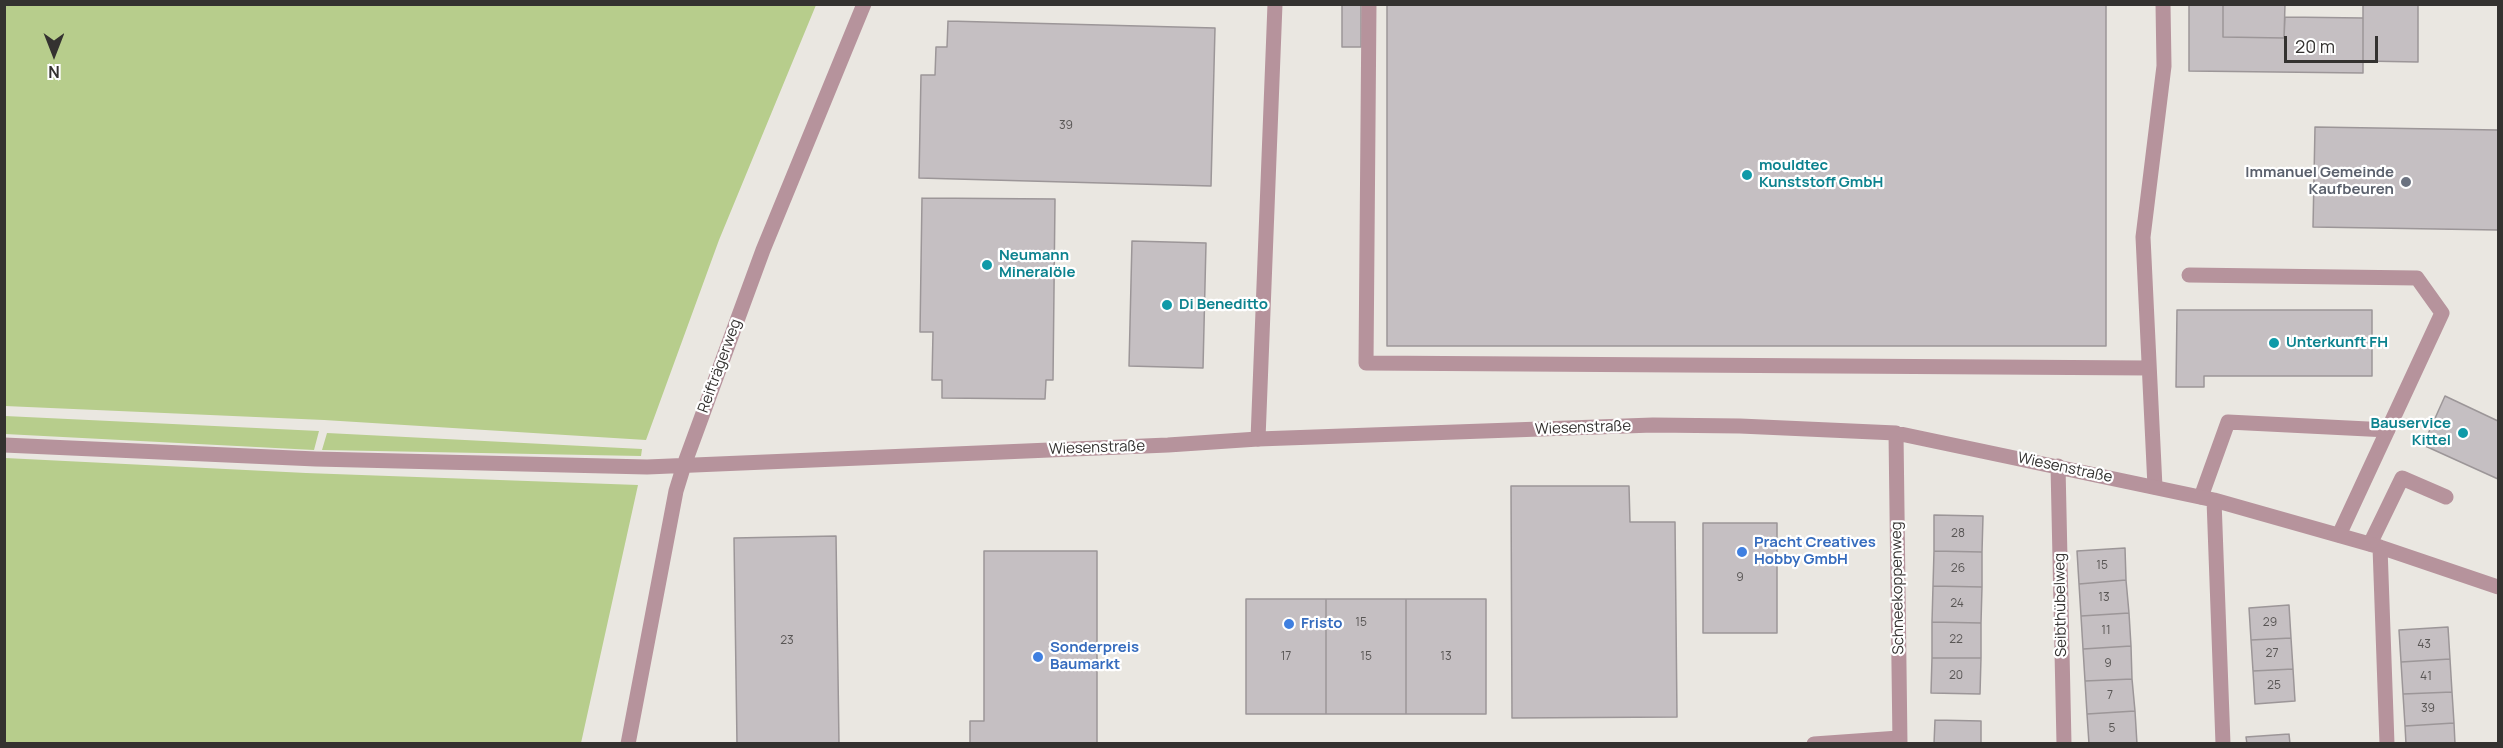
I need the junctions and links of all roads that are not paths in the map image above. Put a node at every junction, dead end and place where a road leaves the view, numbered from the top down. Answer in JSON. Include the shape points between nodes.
{"nodes":[{"id":1,"x":864,"y":4,"type":"edge"},
{"id":2,"x":1275,"y":4,"type":"edge"},
{"id":3,"x":1369,"y":4,"type":"edge"},
{"id":4,"x":2163,"y":4,"type":"edge"},
{"id":5,"x":2189,"y":275,"type":"dead end"},
{"id":6,"x":2149,"y":368,"type":"junction"},
{"id":7,"x":2388,"y":430,"type":"junction"},
{"id":8,"x":1896,"y":433,"type":"junction"},
{"id":9,"x":1258,"y":439,"type":"junction"},
{"id":10,"x":4,"y":445,"type":"edge"},
{"id":11,"x":684,"y":465,"type":"junction"},
{"id":12,"x":2058,"y":466,"type":"junction"},
{"id":13,"x":2155,"y":487,"type":"junction"},
{"id":14,"x":2446,"y":497,"type":"dead end"},
{"id":15,"x":2208,"y":499,"type":"junction"},
{"id":16,"x":2339,"y":535,"type":"junction"},
{"id":17,"x":2375,"y":545,"type":"junction"},
{"id":18,"x":2499,"y":587,"type":"edge"},
{"id":19,"x":1899,"y":741,"type":"edge"},
{"id":20,"x":628,"y":744,"type":"edge"},
{"id":21,"x":1814,"y":744,"type":"edge"},
{"id":22,"x":2064,"y":744,"type":"edge"},
{"id":23,"x":2223,"y":744,"type":"edge"},
{"id":24,"x":2387,"y":744,"type":"edge"}],
"edges":[{"from":1,"to":11,"type":"street","name":"Reifträgerweg","via":[[763,249]]},
{"from":2,"to":9,"type":"street"},
{"from":3,"to":6,"type":"street","via":[[1366,363]]},
{"from":4,"to":6,"type":"street","via":[[2164,66],[2143,237]]},
{"from":5,"to":7,"type":"street","via":[[2417,278],[2442,313]]},
{"from":6,"to":13,"type":"street"},
{"from":7,"to":15,"type":"street","via":[[2228,422]]},
{"from":7,"to":16,"type":"street"},
{"from":8,"to":9,"type":"street","name":"Wiesenstraße","via":[[1653,425]]},
{"from":8,"to":12,"type":"street","name":"Wiesenstraße"},
{"from":8,"to":19,"type":"street","name":"Schneekoppenweg"},
{"from":9,"to":11,"type":"street","name":"Wiesenstraße"},
{"from":10,"to":11,"type":"street","name":"Wiesenstraße","via":[[342,459]]},
{"from":11,"to":20,"type":"street","name":"Reifträgerweg"},
{"from":12,"to":13,"type":"street","name":"Wiesenstraße"},
{"from":12,"to":22,"type":"street","name":"Seibthübelweg"},
{"from":13,"to":15,"type":"street","name":"Wiesenstraße"},
{"from":14,"to":17,"type":"street","via":[[2402,478]]},
{"from":15,"to":16,"type":"street","name":"Wiesenstraße"},
{"from":15,"to":23,"type":"street"},
{"from":16,"to":17,"type":"street","name":"Wiesenstraße"},
{"from":17,"to":18,"type":"street","name":"Wiesenstraße"},
{"from":17,"to":24,"type":"street"},
{"from":19,"to":21,"type":"street"}]}
